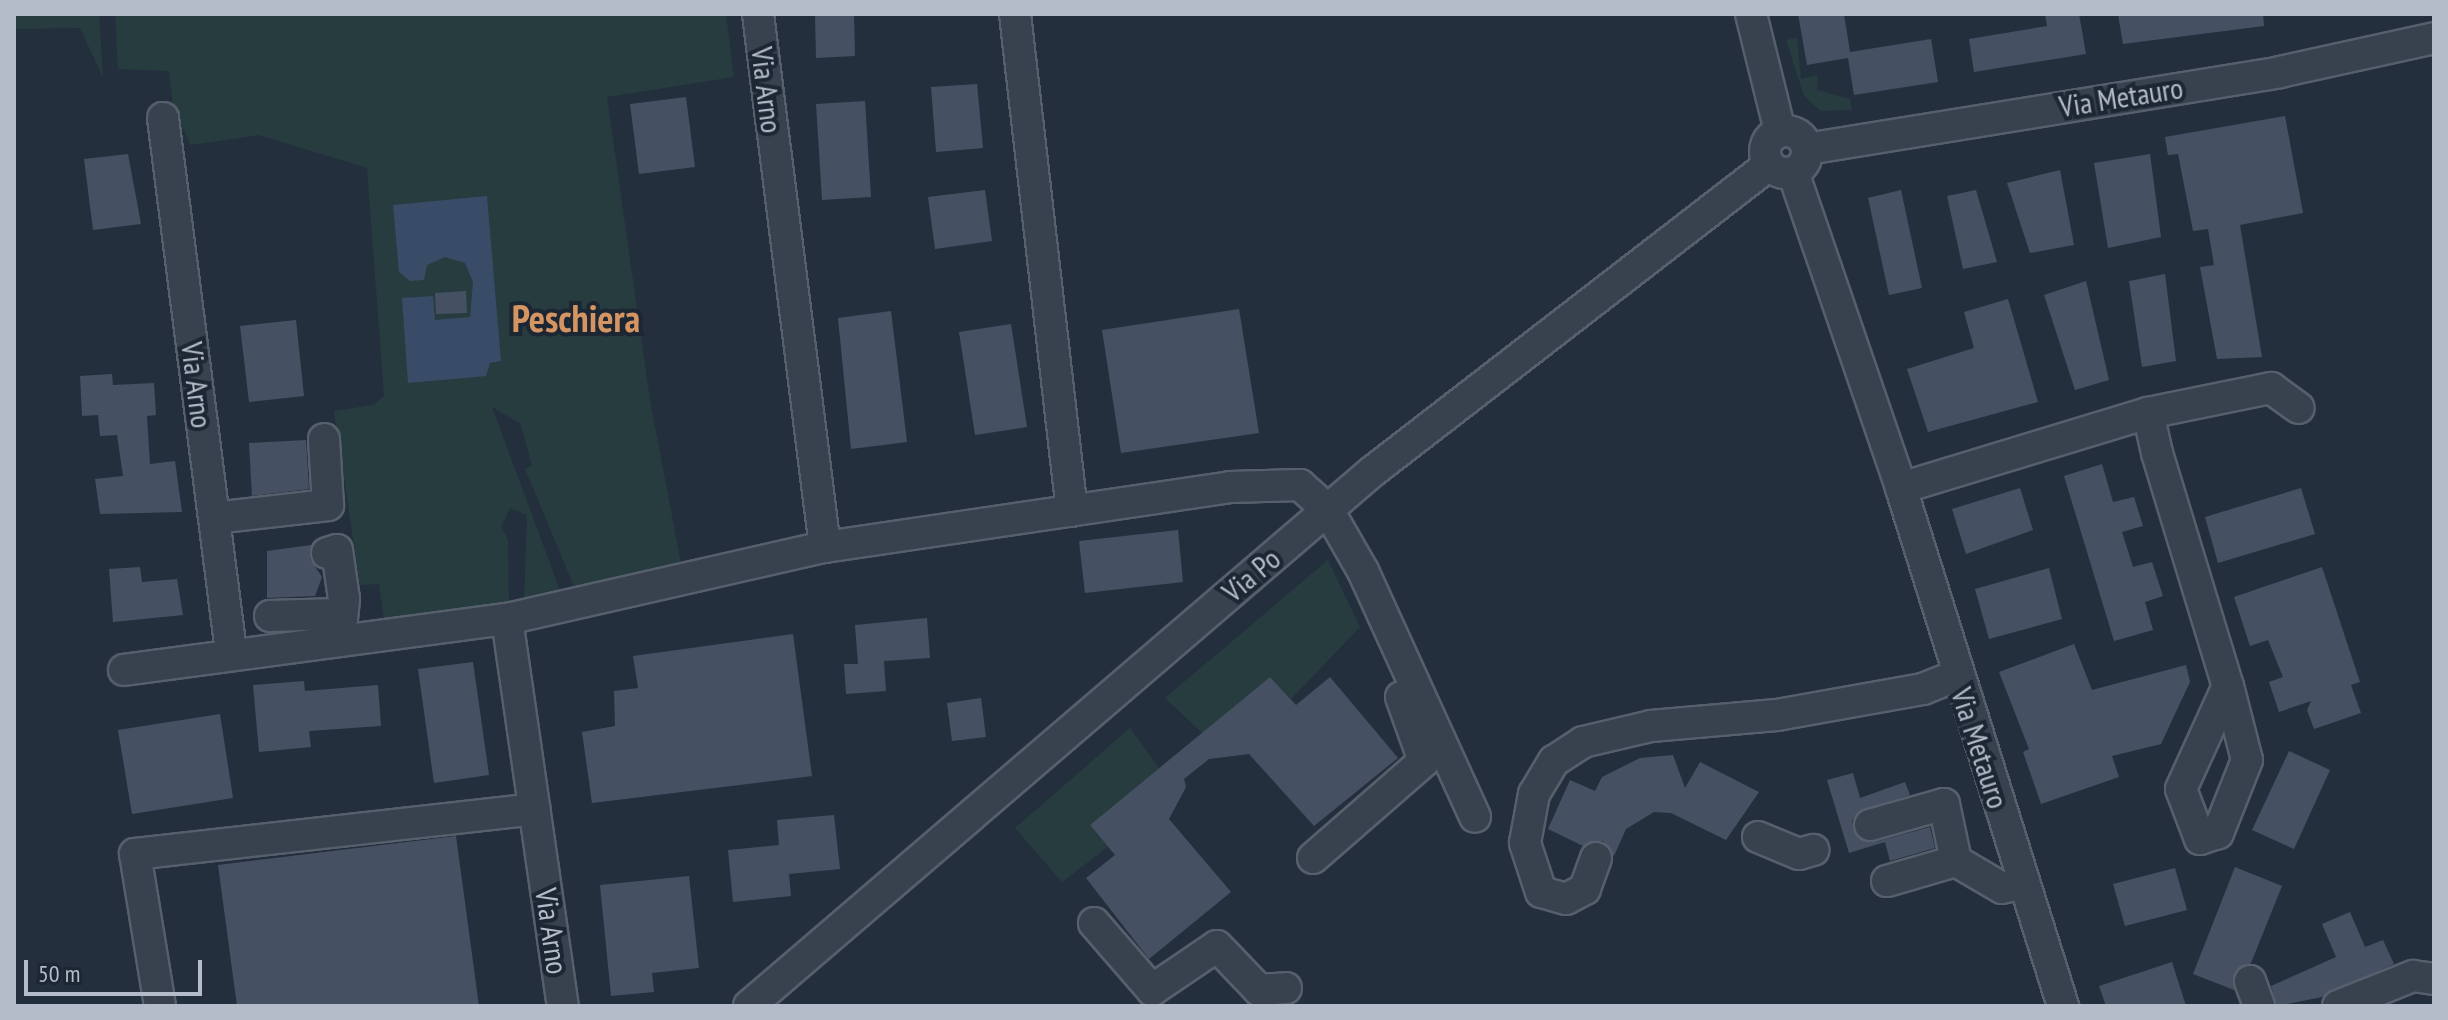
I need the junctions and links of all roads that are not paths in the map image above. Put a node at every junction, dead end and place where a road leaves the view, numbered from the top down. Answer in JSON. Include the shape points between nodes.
{"nodes":[{"id":1,"x":758,"y":14,"type":"edge"},
{"id":2,"x":1015,"y":14,"type":"edge"},
{"id":3,"x":1751,"y":14,"type":"edge"},
{"id":4,"x":2434,"y":38,"type":"edge"},
{"id":5,"x":163,"y":118,"type":"dead end"},
{"id":6,"x":1790,"y":162,"type":"junction"},
{"id":7,"x":2299,"y":408,"type":"dead end"},
{"id":8,"x":2148,"y":413,"type":"junction"},
{"id":9,"x":324,"y":439,"type":"dead end"},
{"id":10,"x":1901,"y":488,"type":"junction"},
{"id":11,"x":1328,"y":510,"type":"junction"},
{"id":12,"x":1072,"y":511,"type":"junction"},
{"id":13,"x":214,"y":518,"type":"junction"},
{"id":14,"x":825,"y":547,"type":"junction"},
{"id":15,"x":327,"y":553,"type":"dead end"},
{"id":16,"x":270,"y":616,"type":"dead end"},
{"id":17,"x":507,"y":619,"type":"junction"},
{"id":18,"x":339,"y":626,"type":"junction"},
{"id":19,"x":231,"y":652,"type":"junction"},
{"id":20,"x":1404,"y":661,"type":"junction"},
{"id":21,"x":124,"y":670,"type":"dead end"},
{"id":22,"x":1956,"y":676,"type":"junction"},
{"id":23,"x":2228,"y":686,"type":"dead end"},
{"id":24,"x":534,"y":809,"type":"junction"},
{"id":25,"x":1475,"y":817,"type":"dead end"},
{"id":26,"x":1870,"y":825,"type":"dead end"},
{"id":27,"x":1758,"y":837,"type":"dead end"},
{"id":28,"x":1813,"y":850,"type":"dead end"},
{"id":29,"x":1313,"y":858,"type":"dead end"},
{"id":30,"x":1596,"y":858,"type":"dead end"},
{"id":31,"x":1956,"y":861,"type":"junction"},
{"id":32,"x":1887,"y":881,"type":"dead end"},
{"id":33,"x":2024,"y":883,"type":"junction"},
{"id":34,"x":1094,"y":923,"type":"dead end"},
{"id":35,"x":2423,"y":978,"type":"edge"},
{"id":36,"x":1286,"y":988,"type":"dead end"},
{"id":37,"x":160,"y":1006,"type":"edge"},
{"id":38,"x":563,"y":1006,"type":"edge"},
{"id":39,"x":749,"y":1006,"type":"edge"},
{"id":40,"x":2063,"y":1006,"type":"edge"},
{"id":41,"x":2338,"y":1006,"type":"edge"}],
"edges":[{"from":1,"to":14,"type":"street","name":"Via Arno"},
{"from":2,"to":12,"type":"street"},
{"from":3,"to":6,"type":"street","via":[[1780,131],[1800,137]]},
{"from":4,"to":6,"type":"street","name":"Via Metauro","via":[[2280,72]]},
{"from":5,"to":13,"type":"street","name":"Via Arno"},
{"from":6,"to":10,"type":"street","name":"Via Metauro"},
{"from":6,"to":11,"type":"street","name":"Via Po"},
{"from":7,"to":8,"type":"street","via":[[2271,388]]},
{"from":8,"to":10,"type":"street"},
{"from":8,"to":23,"type":"street"},
{"from":9,"to":13,"type":"street","via":[[328,505]]},
{"from":10,"to":22,"type":"street","name":"Via Metauro"},
{"from":11,"to":12,"type":"street","via":[[1300,485],[1230,487]]},
{"from":11,"to":20,"type":"street"},
{"from":11,"to":39,"type":"street","name":"Via Po"},
{"from":12,"to":14,"type":"street"},
{"from":13,"to":19,"type":"street","name":"Via Arno"},
{"from":14,"to":17,"type":"street"},
{"from":15,"to":18,"type":"street","via":[[337,550],[344,599]]},
{"from":16,"to":18,"type":"street"},
{"from":17,"to":18,"type":"street"},
{"from":17,"to":24,"type":"street","name":"Via Arno"},
{"from":18,"to":19,"type":"street"},
{"from":19,"to":21,"type":"street"},
{"from":20,"to":25,"type":"street"},
{"from":20,"to":29,"type":"street","via":[[1391,669],[1424,761]]},
{"from":22,"to":30,"type":"street","via":[[1923,689],[1777,715],[1651,726],[1583,742],[1554,761],[1534,794],[1525,843],[1541,892],[1566,899],[1585,889]]},
{"from":22,"to":33,"type":"street","name":"Via Metauro"},
{"from":24,"to":37,"type":"street","via":[[135,854]]},
{"from":24,"to":38,"type":"street","name":"Via Arno"},
{"from":26,"to":31,"type":"street","via":[[1944,804]]},
{"from":27,"to":28,"type":"street","via":[[1799,854]]},
{"from":31,"to":32,"type":"street"},
{"from":31,"to":33,"type":"street","via":[[2002,888]]},
{"from":33,"to":40,"type":"street","name":"Via Metauro"},
{"from":34,"to":36,"type":"street","via":[[1152,990],[1217,946],[1259,990]]},
{"from":35,"to":41,"type":"street"}]}
